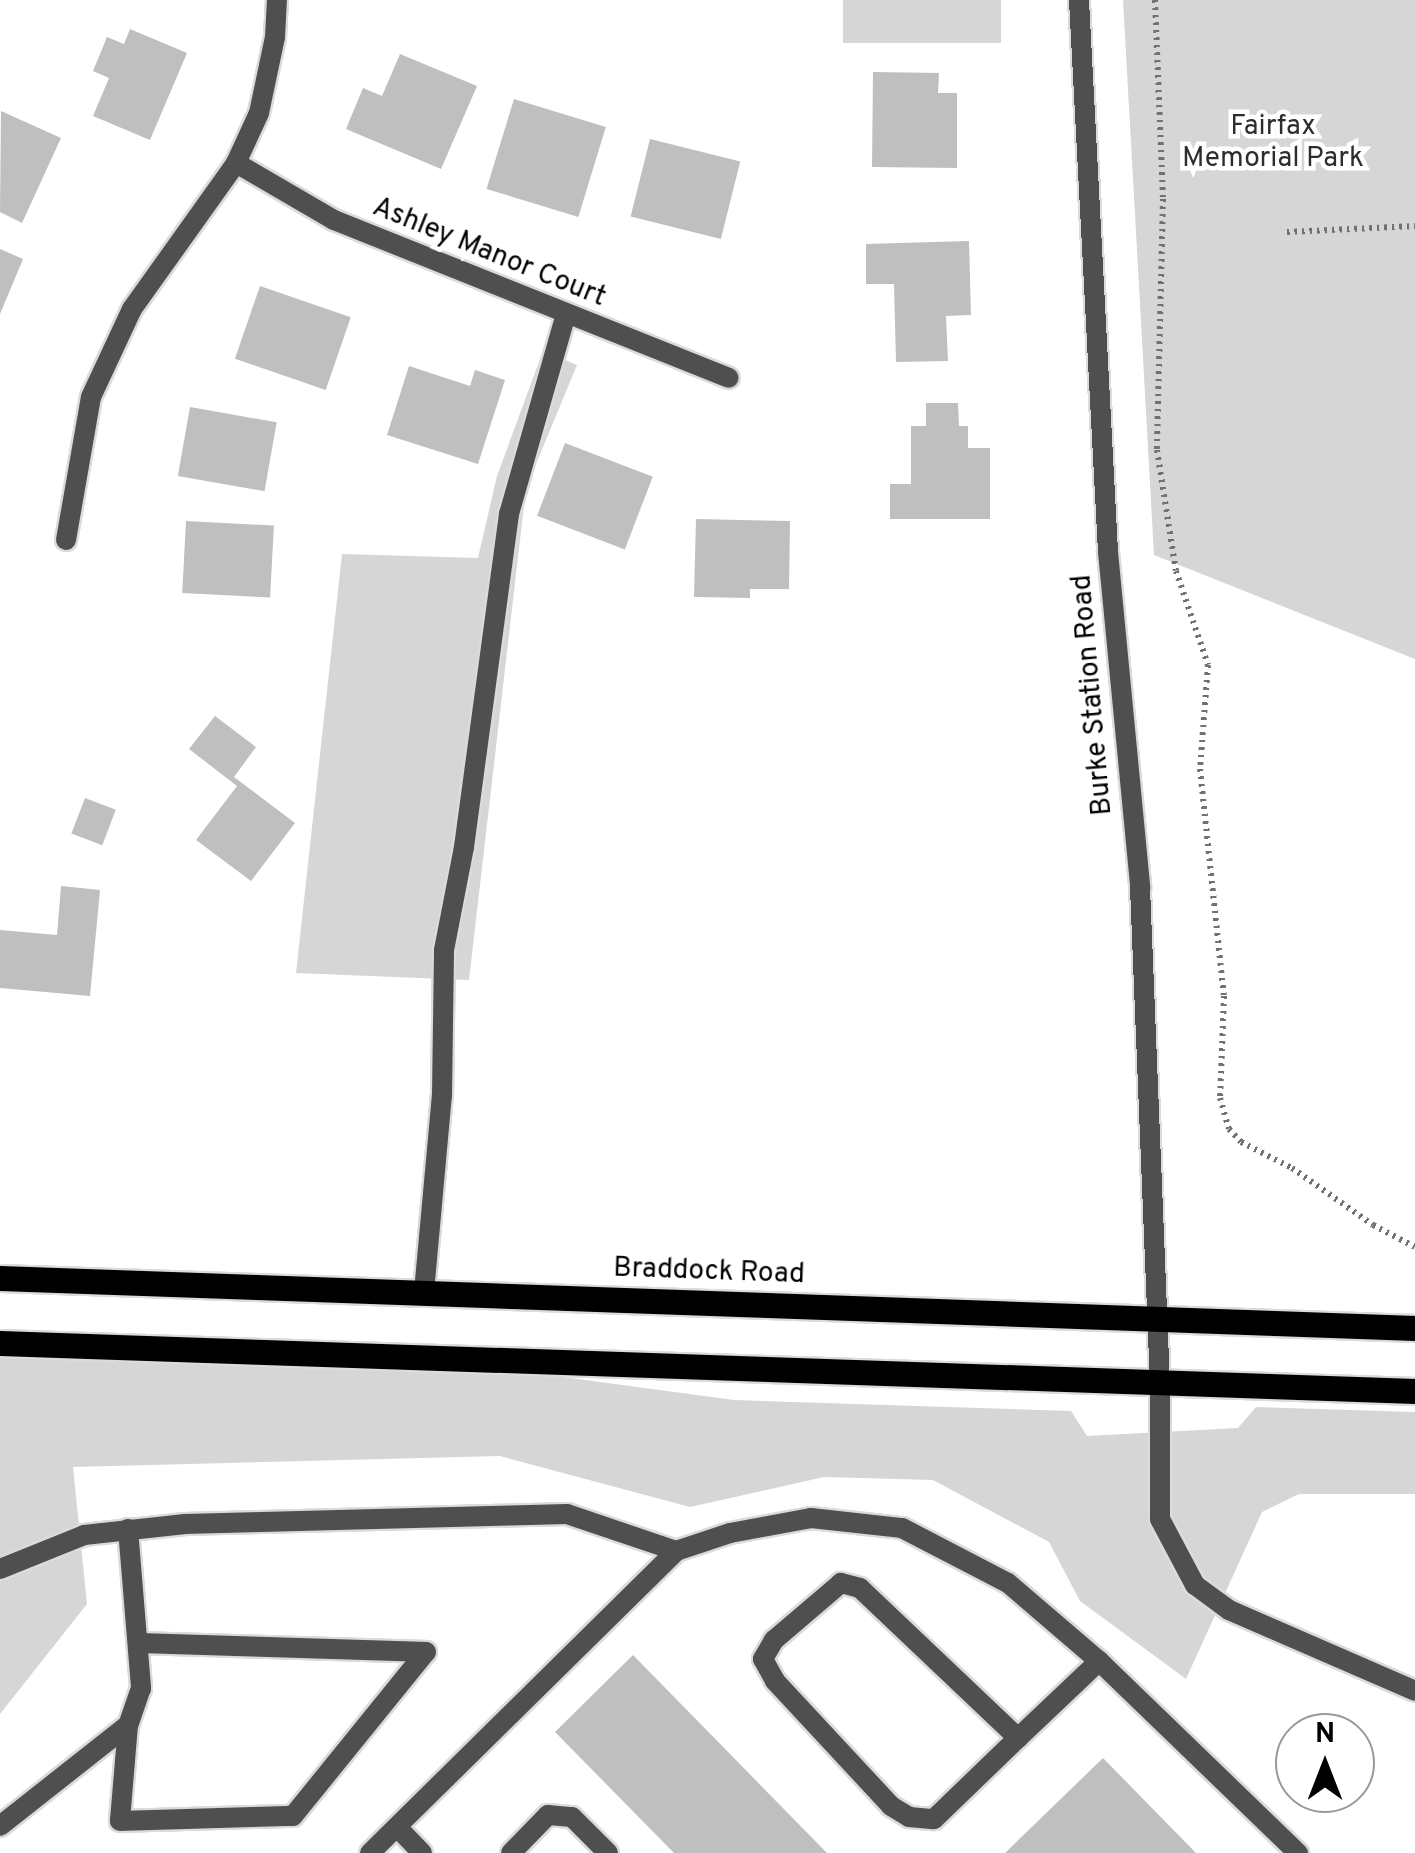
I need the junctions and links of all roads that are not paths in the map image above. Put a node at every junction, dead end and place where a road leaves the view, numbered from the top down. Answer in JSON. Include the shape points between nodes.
{"nodes":[{"id":1,"x":278,"y":0,"type":"edge"},
{"id":2,"x":1080,"y":0,"type":"edge"},
{"id":3,"x":236,"y":164,"type":"junction"},
{"id":4,"x":566,"y":314,"type":"junction"},
{"id":5,"x":729,"y":378,"type":"dead end"},
{"id":6,"x":66,"y":540,"type":"dead end"},
{"id":7,"x":0,"y":1278,"type":"edge"},
{"id":8,"x":424,"y":1292,"type":"junction"},
{"id":9,"x":1160,"y":1317,"type":"junction"},
{"id":10,"x":1415,"y":1328,"type":"edge"},
{"id":11,"x":0,"y":1343,"type":"edge"},
{"id":12,"x":1160,"y":1384,"type":"junction"},
{"id":13,"x":1415,"y":1391,"type":"edge"},
{"id":14,"x":128,"y":1529,"type":"junction"},
{"id":15,"x":676,"y":1552,"type":"junction"},
{"id":16,"x":0,"y":1569,"type":"edge"},
{"id":17,"x":141,"y":1643,"type":"junction"},
{"id":18,"x":1099,"y":1662,"type":"junction"},
{"id":19,"x":1415,"y":1691,"type":"edge"},
{"id":20,"x":128,"y":1725,"type":"junction"},
{"id":21,"x":1018,"y":1738,"type":"junction"},
{"id":22,"x":0,"y":1826,"type":"edge"},
{"id":23,"x":397,"y":1827,"type":"junction"},
{"id":24,"x":370,"y":1853,"type":"edge"},
{"id":25,"x":422,"y":1853,"type":"edge"},
{"id":26,"x":510,"y":1853,"type":"edge"},
{"id":27,"x":608,"y":1853,"type":"edge"},
{"id":28,"x":1298,"y":1853,"type":"edge"}],
"edges":[{"from":1,"to":3,"type":"street","via":[[259,113]]},
{"from":2,"to":9,"type":"street","name":"Burke Station Road","via":[[1109,571],[1140,887]]},
{"from":3,"to":4,"type":"street","name":"Ashley Manor Court","via":[[334,220]]},
{"from":3,"to":6,"type":"street","via":[[132,309],[90,397]]},
{"from":4,"to":5,"type":"street","name":"Ashley Manor Court"},
{"from":4,"to":8,"type":"street","via":[[509,514],[444,950],[442,1096]]},
{"from":7,"to":8,"type":"main road","name":"Braddock Road"},
{"from":8,"to":9,"type":"main road","name":"Braddock Road"},
{"from":9,"to":10,"type":"main road","name":"Braddock Road"},
{"from":9,"to":12,"type":"street","name":"Burke Station Road"},
{"from":11,"to":12,"type":"main road"},
{"from":12,"to":13,"type":"main road"},
{"from":12,"to":19,"type":"street","name":"Burke Station Road","via":[[1160,1519],[1196,1585],[1229,1610]]},
{"from":14,"to":15,"type":"street","via":[[567,1514]]},
{"from":14,"to":16,"type":"street","via":[[84,1535]]},
{"from":14,"to":17,"type":"street"},
{"from":15,"to":18,"type":"street","via":[[730,1533],[811,1518],[902,1528],[1008,1584]]},
{"from":15,"to":23,"type":"street"},
{"from":17,"to":20,"type":"street","via":[[142,1688]]},
{"from":17,"to":20,"type":"street","via":[[426,1652],[294,1816],[120,1820]]},
{"from":18,"to":21,"type":"street"},
{"from":18,"to":28,"type":"street"},
{"from":20,"to":22,"type":"street"},
{"from":21,"to":21,"type":"street","via":[[934,1819],[909,1817],[891,1806],[775,1681],[763,1659],[774,1640],[840,1584],[860,1588]]},
{"from":23,"to":24,"type":"street"},
{"from":23,"to":25,"type":"street"},
{"from":26,"to":27,"type":"street","via":[[548,1815],[572,1817]]}]}
